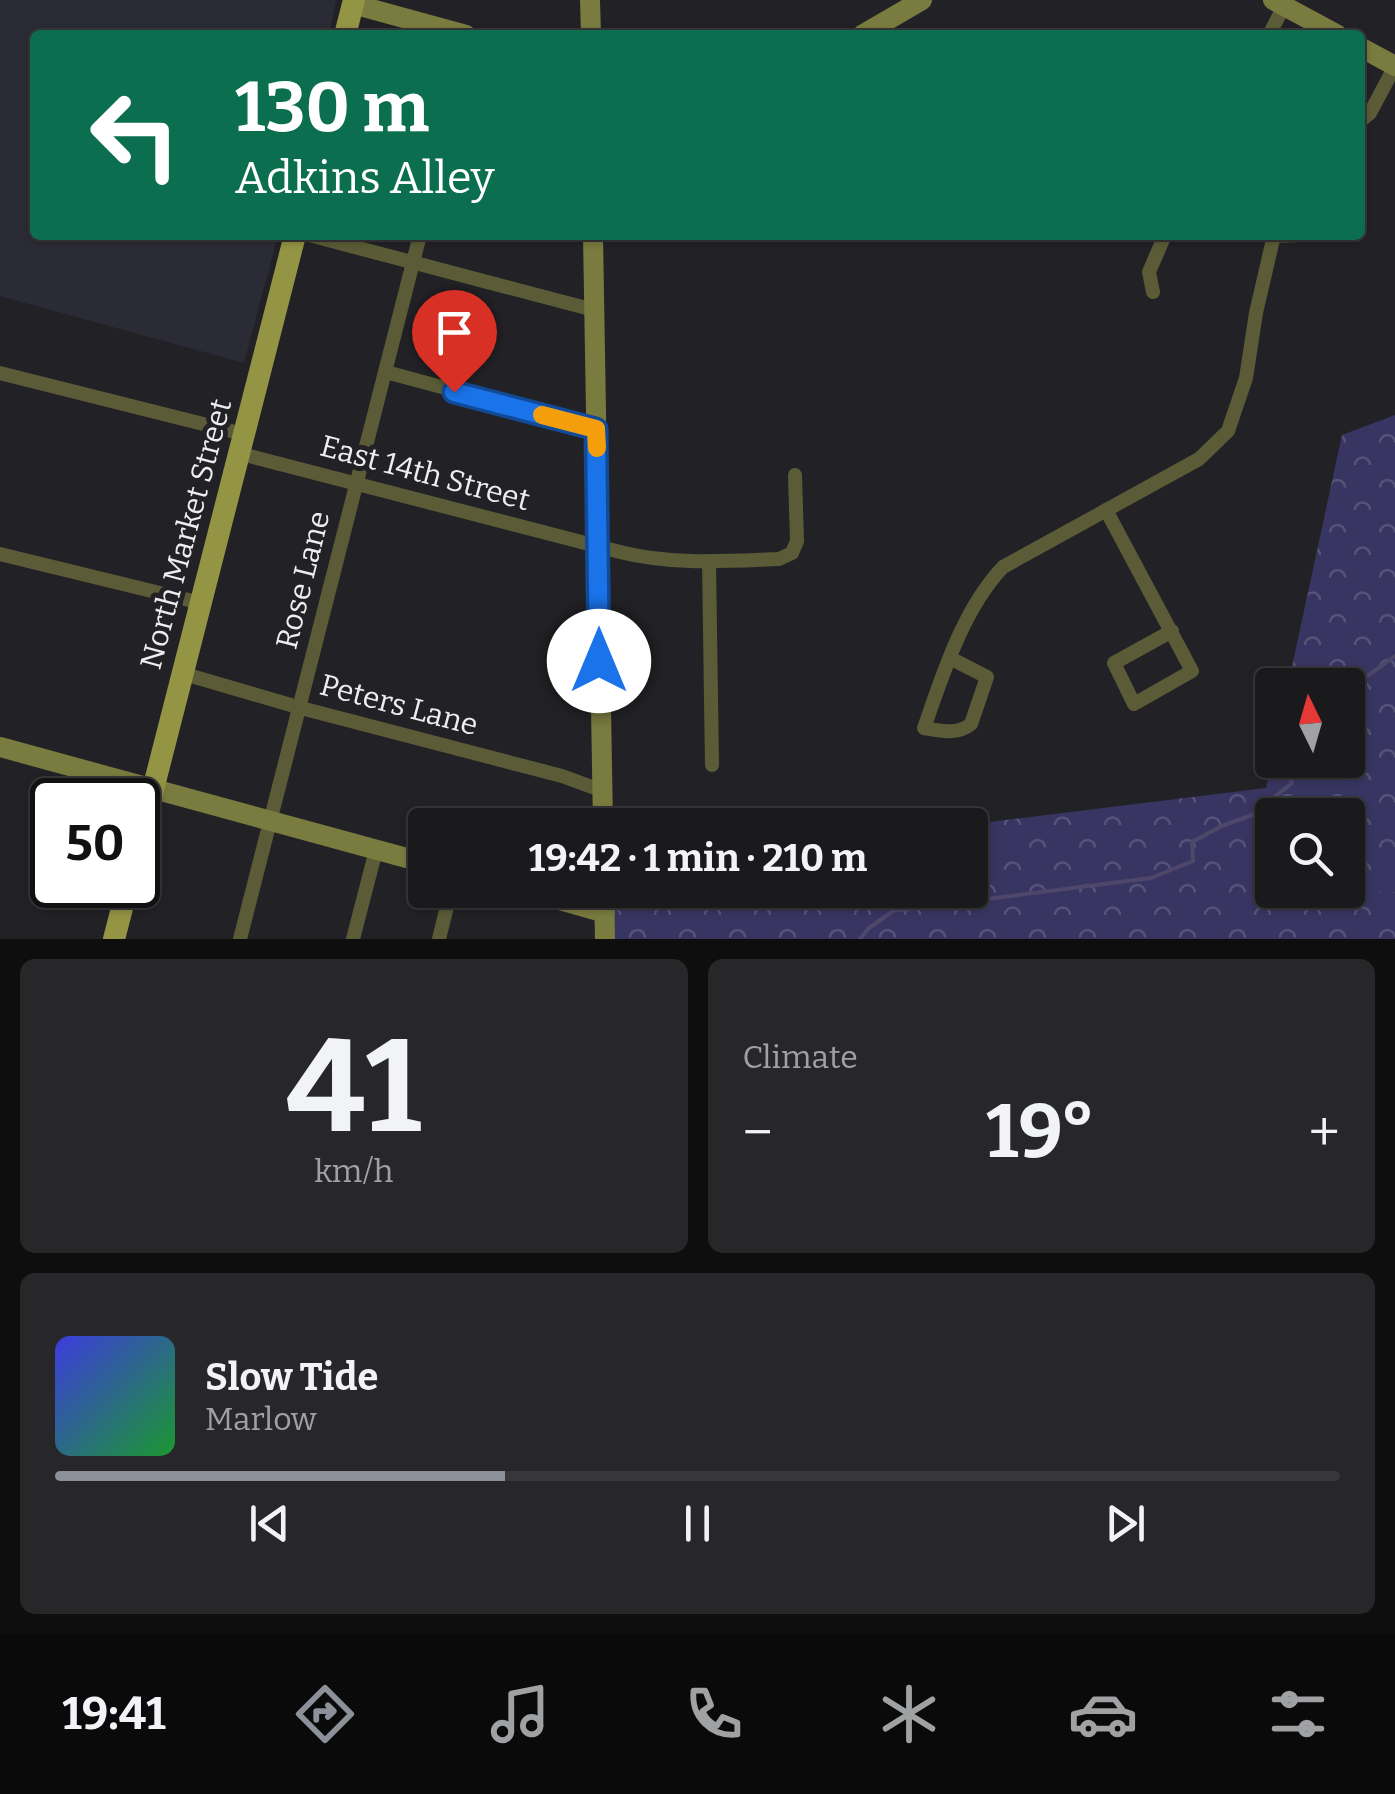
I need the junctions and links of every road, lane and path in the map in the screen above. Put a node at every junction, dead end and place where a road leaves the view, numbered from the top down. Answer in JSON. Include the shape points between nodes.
{"nodes":[{"id":1,"x":590,"y":0,"type":"edge"},
{"id":2,"x":922,"y":0,"type":"edge"},
{"id":3,"x":354,"y":2,"type":"edge"},
{"id":4,"x":1278,"y":3,"type":"edge"},
{"id":5,"x":347,"y":30,"type":"edge"},
{"id":6,"x":449,"y":30,"type":"edge"},
{"id":7,"x":590,"y":30,"type":"edge"},
{"id":8,"x":871,"y":30,"type":"edge"},
{"id":9,"x":1270,"y":30,"type":"edge"},
{"id":10,"x":1329,"y":30,"type":"edge"},
{"id":11,"x":1365,"y":50,"type":"edge"},
{"id":12,"x":1395,"y":66,"type":"edge"},
{"id":13,"x":1365,"y":117,"type":"edge"},
{"id":14,"x":294,"y":240,"type":"edge"},
{"id":15,"x":330,"y":240,"type":"edge"},
{"id":16,"x":419,"y":240,"type":"edge"},
{"id":17,"x":593,"y":240,"type":"edge"},
{"id":18,"x":1162,"y":240,"type":"edge"},
{"id":19,"x":1273,"y":240,"type":"edge"},
{"id":20,"x":413,"y":260,"type":"junction"},
{"id":21,"x":1152,"y":292,"type":"dead end"},
{"id":22,"x":594,"y":310,"type":"junction"},
{"id":23,"x":386,"y":372,"type":"junction"},
{"id":24,"x":0,"y":374,"type":"edge"},
{"id":25,"x":596,"y":429,"type":"junction"},
{"id":26,"x":240,"y":443,"type":"junction"},
{"id":27,"x":796,"y":475,"type":"dead end"},
{"id":28,"x":356,"y":483,"type":"junction"},
{"id":29,"x":1106,"y":510,"type":"junction"},
{"id":30,"x":599,"y":547,"type":"junction"},
{"id":31,"x":0,"y":554,"type":"edge"},
{"id":32,"x":708,"y":561,"type":"junction"},
{"id":33,"x":201,"y":603,"type":"junction"},
{"id":34,"x":1172,"y":631,"type":"junction"},
{"id":35,"x":950,"y":658,"type":"junction"},
{"id":36,"x":180,"y":673,"type":"junction"},
{"id":37,"x":300,"y":708,"type":"junction"},
{"id":38,"x":0,"y":748,"type":"edge"},
{"id":39,"x":712,"y":765,"type":"dead end"},
{"id":40,"x":112,"y":778,"type":"edge"},
{"id":41,"x":156,"y":778,"type":"edge"},
{"id":42,"x":604,"y":790,"type":"junction"},
{"id":43,"x":160,"y":791,"type":"edge"},
{"id":44,"x":603,"y":808,"type":"edge"},
{"id":45,"x":270,"y":822,"type":"junction"},
{"id":46,"x":376,"y":850,"type":"junction"},
{"id":47,"x":408,"y":858,"type":"edge"},
{"id":48,"x":122,"y":908,"type":"edge"},
{"id":49,"x":447,"y":908,"type":"edge"},
{"id":50,"x":589,"y":908,"type":"edge"},
{"id":51,"x":604,"y":908,"type":"edge"},
{"id":52,"x":604,"y":912,"type":"junction"},
{"id":53,"x":114,"y":939,"type":"edge"},
{"id":54,"x":240,"y":939,"type":"edge"},
{"id":55,"x":353,"y":939,"type":"edge"},
{"id":56,"x":438,"y":939,"type":"edge"},
{"id":57,"x":605,"y":939,"type":"edge"}],
"edges":[{"from":1,"to":7,"type":"street"},
{"from":2,"to":8,"type":"street"},
{"from":3,"to":5,"type":"main road"},
{"from":3,"to":6,"type":"street"},
{"from":4,"to":9,"type":"street"},
{"from":4,"to":10,"type":"street"},
{"from":11,"to":12,"type":"street"},
{"from":12,"to":13,"type":"street"},
{"from":14,"to":26,"type":"main road","name":"North Market Street"},
{"from":15,"to":20,"type":"street"},
{"from":16,"to":20,"type":"street","name":"Rose Lane"},
{"from":17,"to":22,"type":"street"},
{"from":18,"to":21,"type":"street","via":[[1149,272]]},
{"from":19,"to":29,"type":"street","via":[[1246,378],[1228,431],[1199,458]]},
{"from":20,"to":22,"type":"street"},
{"from":20,"to":23,"type":"street","name":"Rose Lane"},
{"from":22,"to":25,"type":"street"},
{"from":23,"to":25,"type":"street"},
{"from":23,"to":28,"type":"street","name":"Rose Lane"},
{"from":24,"to":26,"type":"street","name":"East 14th Street"},
{"from":25,"to":30,"type":"street"},
{"from":26,"to":28,"type":"street","name":"East 14th Street"},
{"from":26,"to":33,"type":"main road","name":"North Market Street"},
{"from":27,"to":32,"type":"street","name":"East 14th Street","via":[[792,552],[779,559]]},
{"from":28,"to":30,"type":"street","name":"East 14th Street"},
{"from":28,"to":37,"type":"street","name":"Rose Lane"},
{"from":29,"to":34,"type":"street"},
{"from":29,"to":35,"type":"street","via":[[1004,567]]},
{"from":30,"to":32,"type":"street","name":"East 14th Street","via":[[653,560]]},
{"from":30,"to":42,"type":"street"},
{"from":31,"to":33,"type":"street"},
{"from":32,"to":39,"type":"street"},
{"from":33,"to":36,"type":"main road","name":"North Market Street"},
{"from":34,"to":34,"type":"street","via":[[1192,671],[1134,704],[1114,663]]},
{"from":35,"to":35,"type":"street","via":[[942,679],[924,728],[942,732],[971,724],[987,677]]},
{"from":36,"to":37,"type":"street","name":"Peters Lane"},
{"from":36,"to":41,"type":"main road","name":"North Market Street"},
{"from":37,"to":42,"type":"street","name":"Peters Lane"},
{"from":37,"to":45,"type":"street","name":"Rose Lane"},
{"from":38,"to":40,"type":"street"},
{"from":42,"to":44,"type":"street"},
{"from":43,"to":45,"type":"street"},
{"from":45,"to":46,"type":"street"},
{"from":45,"to":54,"type":"street","name":"Rose Lane"},
{"from":46,"to":47,"type":"street"},
{"from":46,"to":55,"type":"street"},
{"from":48,"to":53,"type":"main road"},
{"from":49,"to":56,"type":"street"},
{"from":50,"to":52,"type":"street"},
{"from":51,"to":52,"type":"street"},
{"from":52,"to":57,"type":"street"}]}
